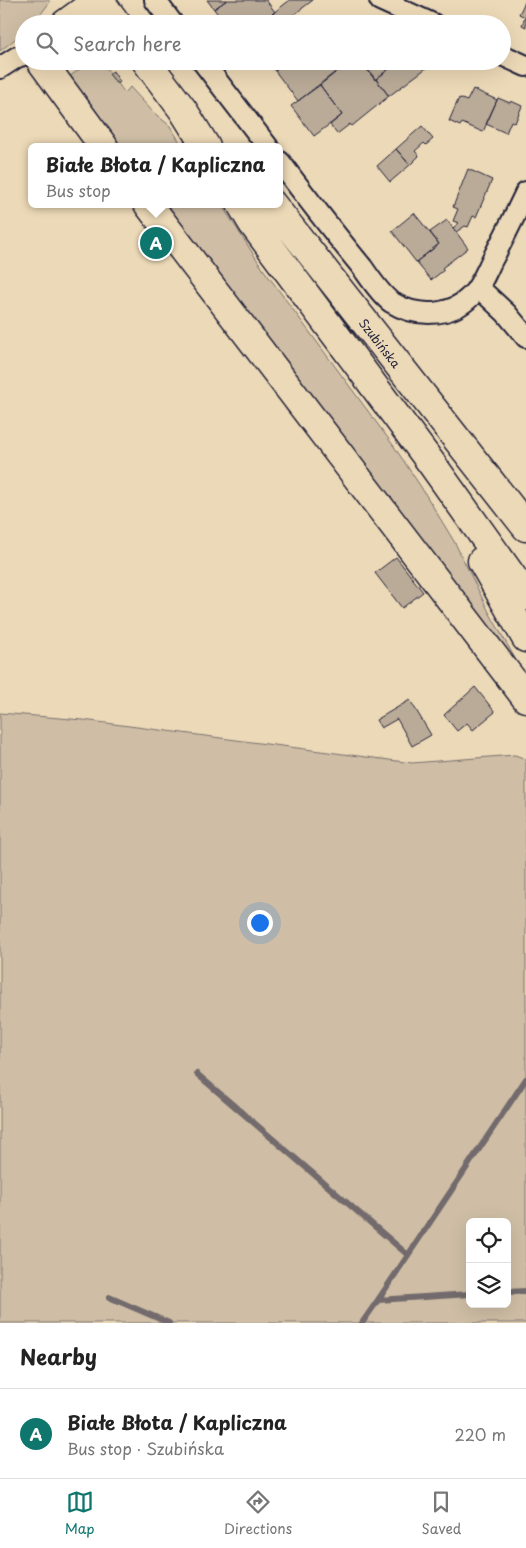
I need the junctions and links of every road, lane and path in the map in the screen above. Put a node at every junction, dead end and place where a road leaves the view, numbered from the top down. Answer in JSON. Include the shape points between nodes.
{"nodes":[{"id":1,"x":98,"y":0,"type":"edge"},
{"id":2,"x":155,"y":0,"type":"edge"},
{"id":3,"x":380,"y":0,"type":"edge"},
{"id":4,"x":77,"y":15,"type":"edge"},
{"id":5,"x":110,"y":15,"type":"edge"},
{"id":6,"x":166,"y":15,"type":"edge"},
{"id":7,"x":413,"y":15,"type":"edge"},
{"id":8,"x":15,"y":58,"type":"edge"},
{"id":9,"x":511,"y":59,"type":"edge"},
{"id":10,"x":526,"y":66,"type":"edge"},
{"id":11,"x":0,"y":68,"type":"edge"},
{"id":12,"x":48,"y":70,"type":"edge"},
{"id":13,"x":153,"y":70,"type":"edge"},
{"id":14,"x":209,"y":70,"type":"edge"},
{"id":15,"x":183,"y":110,"type":"junction"},
{"id":16,"x":101,"y":143,"type":"edge"},
{"id":17,"x":204,"y":143,"type":"edge"},
{"id":18,"x":214,"y":143,"type":"edge"},
{"id":19,"x":265,"y":143,"type":"edge"},
{"id":20,"x":283,"y":166,"type":"edge"},
{"id":21,"x":526,"y":192,"type":"edge"},
{"id":22,"x":151,"y":208,"type":"edge"},
{"id":23,"x":244,"y":208,"type":"edge"},
{"id":24,"x":275,"y":208,"type":"edge"},
{"id":25,"x":478,"y":287,"type":"junction"},
{"id":26,"x":526,"y":337,"type":"edge"},
{"id":27,"x":432,"y":464,"type":"junction"},
{"id":28,"x":489,"y":481,"type":"junction"},
{"id":29,"x":526,"y":516,"type":"edge"},
{"id":30,"x":526,"y":528,"type":"edge"},
{"id":31,"x":526,"y":596,"type":"edge"},
{"id":32,"x":526,"y":638,"type":"edge"},
{"id":33,"x":526,"y":698,"type":"edge"}],
"edges":[{"from":1,"to":4,"type":"main road"},
{"from":1,"to":5,"type":"main road"},
{"from":2,"to":6,"type":"street"},
{"from":3,"to":7,"type":"street"},
{"from":8,"to":11,"type":"street"},
{"from":9,"to":10,"type":"street"},
{"from":12,"to":16,"type":"main road"},
{"from":13,"to":15,"type":"main road"},
{"from":14,"to":19,"type":"street"},
{"from":15,"to":17,"type":"main road"},
{"from":15,"to":18,"type":"main road"},
{"from":20,"to":25,"type":"street","via":[[389,300],[403,309],[421,314],[440,312],[456,307]]},
{"from":21,"to":25,"type":"street"},
{"from":22,"to":33,"type":"main road"},
{"from":23,"to":27,"type":"main road"},
{"from":24,"to":28,"type":"main road","name":"Szubińska"},
{"from":25,"to":26,"type":"street"},
{"from":27,"to":31,"type":"main road"},
{"from":27,"to":32,"type":"main road","via":[[453,510]]},
{"from":28,"to":29,"type":"main road"},
{"from":28,"to":30,"type":"main road"}]}
